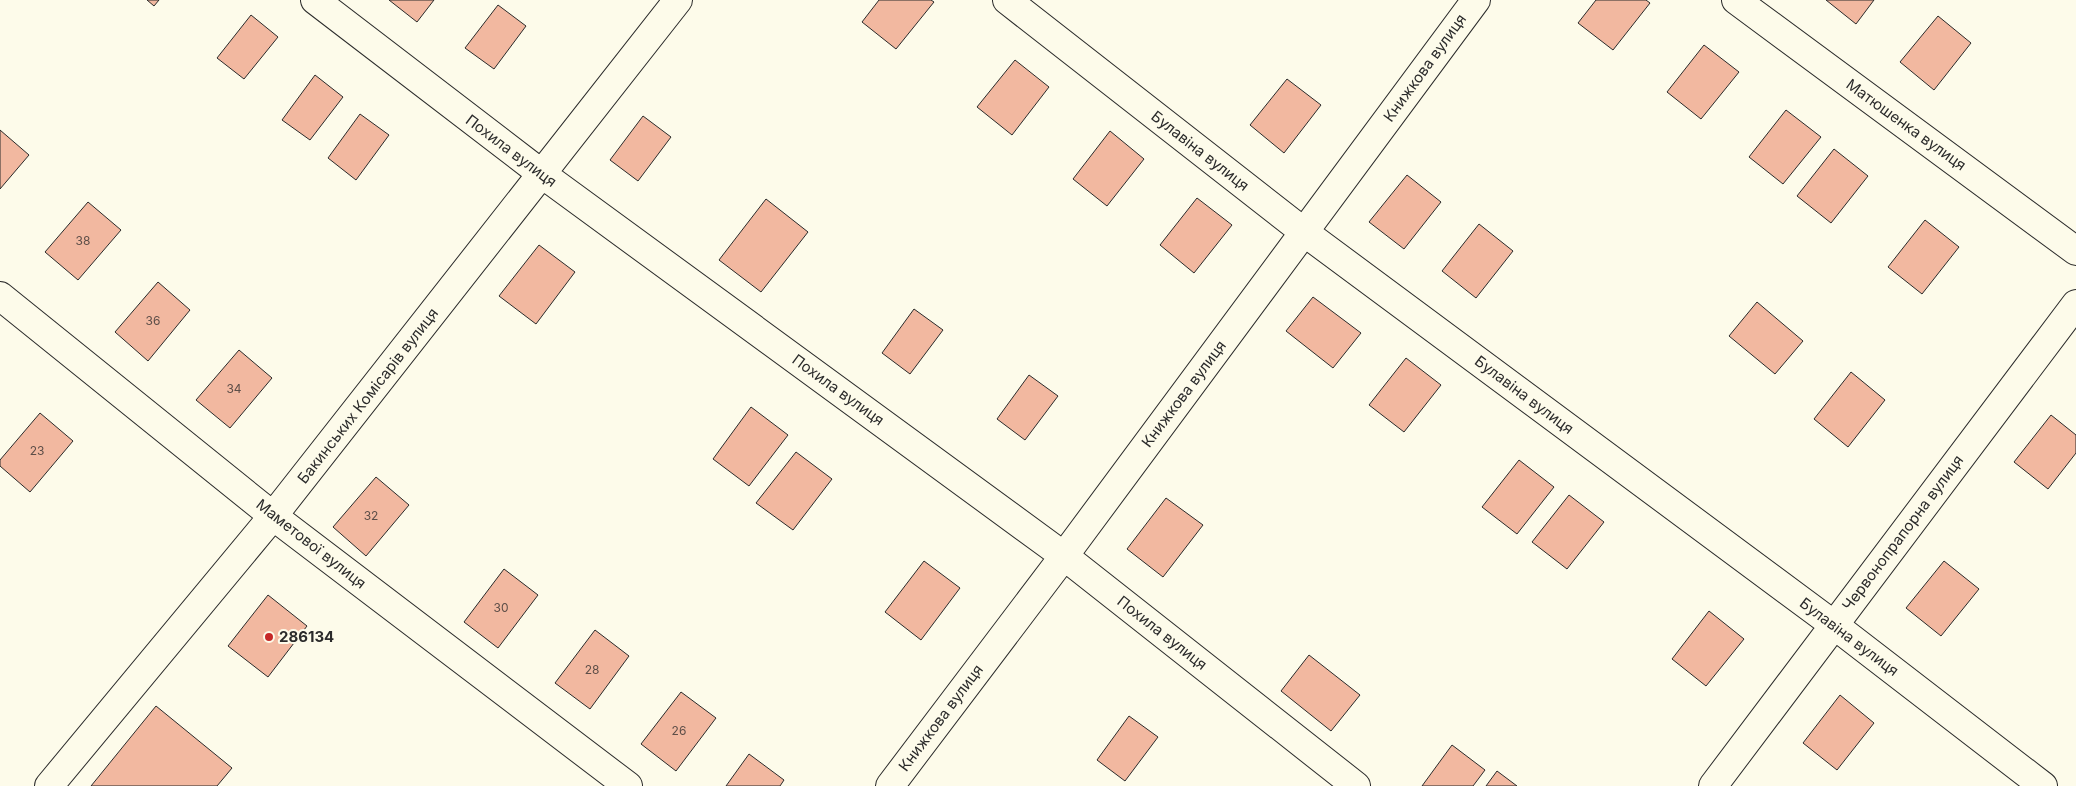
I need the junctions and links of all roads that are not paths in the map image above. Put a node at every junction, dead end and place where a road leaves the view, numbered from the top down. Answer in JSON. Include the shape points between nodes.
{"nodes":[{"id":1,"x":315,"y":0,"type":"edge"},
{"id":2,"x":678,"y":0,"type":"edge"},
{"id":3,"x":1007,"y":0,"type":"edge"},
{"id":4,"x":1476,"y":0,"type":"edge"},
{"id":5,"x":1736,"y":0,"type":"edge"},
{"id":6,"x":542,"y":174,"type":"junction"},
{"id":7,"x":1304,"y":232,"type":"junction"},
{"id":8,"x":2076,"y":251,"type":"edge"},
{"id":9,"x":0,"y":296,"type":"edge"},
{"id":10,"x":2076,"y":304,"type":"edge"},
{"id":11,"x":273,"y":516,"type":"junction"},
{"id":12,"x":1064,"y":556,"type":"junction"},
{"id":13,"x":1834,"y":625,"type":"junction"},
{"id":14,"x":49,"y":786,"type":"edge"},
{"id":15,"x":628,"y":786,"type":"edge"},
{"id":16,"x":890,"y":786,"type":"edge"},
{"id":17,"x":1356,"y":786,"type":"edge"},
{"id":18,"x":1712,"y":786,"type":"edge"},
{"id":19,"x":2043,"y":786,"type":"edge"}],
"edges":[{"from":1,"to":6,"type":"street","name":"Похила вулиця"},
{"from":2,"to":6,"type":"street","name":"Бакинських Комісарів вулиця"},
{"from":3,"to":7,"type":"street","name":"Булавіна вулиця"},
{"from":4,"to":7,"type":"street","name":"Книжкова вулиця"},
{"from":5,"to":8,"type":"street","name":"Матюшенка вулиця"},
{"from":6,"to":11,"type":"street","name":"Бакинських Комісарів вулиця"},
{"from":6,"to":12,"type":"street","name":"Похила вулиця"},
{"from":7,"to":12,"type":"street","name":"Книжкова вулиця"},
{"from":7,"to":13,"type":"street","name":"Булавіна вулиця"},
{"from":9,"to":11,"type":"street","name":"Маметової вулиця"},
{"from":10,"to":13,"type":"street","name":"Червонопрапорна вулиця"},
{"from":11,"to":14,"type":"street","name":"Бакинських Комісарів вулиця"},
{"from":11,"to":15,"type":"street","name":"Маметової вулиця"},
{"from":12,"to":16,"type":"street","name":"Книжкова вулиця"},
{"from":12,"to":17,"type":"street","name":"Похила вулиця"},
{"from":13,"to":18,"type":"street","name":"Червонопрапорна вулиця"},
{"from":13,"to":19,"type":"street","name":"Булавіна вулиця"}]}
